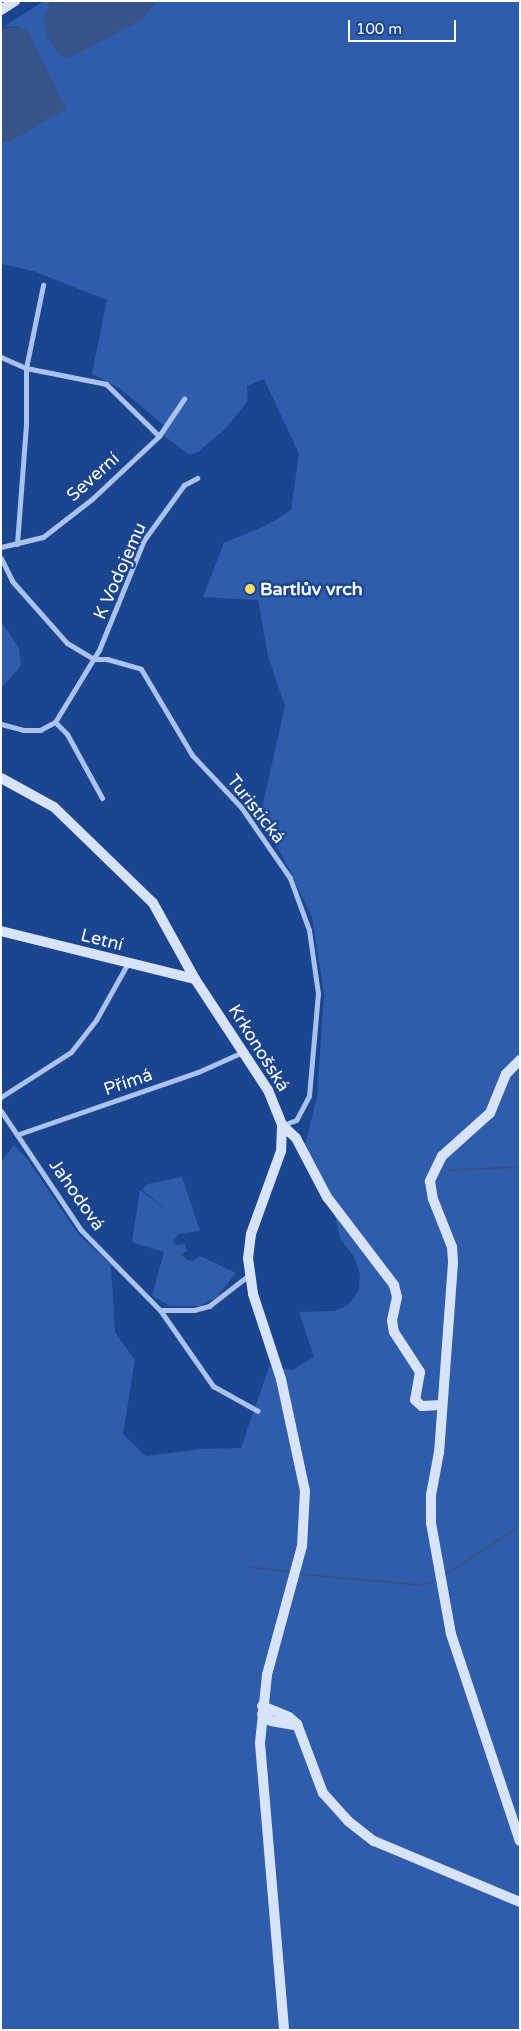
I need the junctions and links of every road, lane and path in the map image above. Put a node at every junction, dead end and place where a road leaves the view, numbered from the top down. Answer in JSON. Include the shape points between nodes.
{"nodes":[{"id":1,"x":15,"y":1,"type":"edge"},
{"id":2,"x":1,"y":10,"type":"edge"},
{"id":3,"x":43,"y":285,"type":"dead end"},
{"id":4,"x":1,"y":357,"type":"edge"},
{"id":5,"x":26,"y":368,"type":"junction"},
{"id":6,"x":184,"y":400,"type":"dead end"},
{"id":7,"x":159,"y":436,"type":"junction"},
{"id":8,"x":197,"y":478,"type":"dead end"},
{"id":9,"x":17,"y":544,"type":"junction"},
{"id":10,"x":1,"y":547,"type":"edge"},
{"id":11,"x":1,"y":558,"type":"edge"},
{"id":12,"x":94,"y":659,"type":"junction"},
{"id":13,"x":55,"y":722,"type":"junction"},
{"id":14,"x":1,"y":724,"type":"edge"},
{"id":15,"x":1,"y":778,"type":"edge"},
{"id":16,"x":102,"y":798,"type":"dead end"},
{"id":17,"x":1,"y":931,"type":"edge"},
{"id":18,"x":128,"y":963,"type":"junction"},
{"id":19,"x":195,"y":978,"type":"junction"},
{"id":20,"x":244,"y":1052,"type":"junction"},
{"id":21,"x":520,"y":1060,"type":"edge"},
{"id":22,"x":1,"y":1098,"type":"edge"},
{"id":23,"x":1,"y":1111,"type":"edge"},
{"id":24,"x":282,"y":1125,"type":"junction"},
{"id":25,"x":19,"y":1134,"type":"junction"},
{"id":26,"x":249,"y":1275,"type":"junction"},
{"id":27,"x":160,"y":1310,"type":"junction"},
{"id":28,"x":441,"y":1405,"type":"junction"},
{"id":29,"x":258,"y":1411,"type":"dead end"},
{"id":30,"x":262,"y":1710,"type":"junction"},
{"id":31,"x":277,"y":1721,"type":"junction"},
{"id":32,"x":300,"y":1730,"type":"junction"},
{"id":33,"x":260,"y":1743,"type":"junction"},
{"id":34,"x":520,"y":1841,"type":"edge"},
{"id":35,"x":520,"y":1902,"type":"edge"},
{"id":36,"x":284,"y":2030,"type":"edge"}],
"edges":[{"from":1,"to":2,"type":"street"},
{"from":3,"to":5,"type":"street"},
{"from":4,"to":5,"type":"street"},
{"from":5,"to":7,"type":"street","via":[[106,384]]},
{"from":5,"to":9,"type":"street","via":[[26,422]]},
{"from":6,"to":7,"type":"street","name":"Severní"},
{"from":7,"to":9,"type":"street","name":"Severní","via":[[92,500],[43,536]]},
{"from":8,"to":12,"type":"street","name":"K Vodojemu","via":[[184,485],[144,540]]},
{"from":9,"to":10,"type":"street","name":"Severní"},
{"from":11,"to":12,"type":"street","name":"Turistická","via":[[12,582],[47,624],[76,650]]},
{"from":12,"to":13,"type":"street","name":"K Vodojemu"},
{"from":12,"to":24,"type":"street","name":"Turistická","via":[[107,659],[141,670],[192,755],[241,807],[290,878],[298,896],[310,930],[318,993],[309,1096],[296,1120]]},
{"from":13,"to":14,"type":"street","via":[[40,730],[22,730]]},
{"from":13,"to":16,"type":"street","via":[[67,734]]},
{"from":15,"to":19,"type":"street","name":"Krkonošská","via":[[48,802],[146,894],[165,921]]},
{"from":17,"to":18,"type":"street","name":"Letní"},
{"from":18,"to":19,"type":"street","name":"Letní"},
{"from":18,"to":22,"type":"street","via":[[96,1020],[71,1052]]},
{"from":19,"to":20,"type":"street","name":"Krkonošská"},
{"from":20,"to":24,"type":"street","name":"Krkonošská","via":[[268,1090]]},
{"from":20,"to":25,"type":"street","name":"Přímá","via":[[198,1072]]},
{"from":21,"to":28,"type":"street","via":[[506,1074],[490,1113],[442,1156],[431,1174],[431,1190],[452,1247],[453,1263]]},
{"from":23,"to":25,"type":"street","name":"Jahodová"},
{"from":24,"to":26,"type":"street","name":"Krkonošská","via":[[281,1151],[251,1234]]},
{"from":24,"to":28,"type":"street","via":[[296,1138],[327,1197],[394,1285],[394,1332],[420,1372],[415,1400],[422,1406]]},
{"from":25,"to":27,"type":"street","name":"Jahodová","via":[[82,1230]]},
{"from":26,"to":27,"type":"street","via":[[209,1306],[194,1310]]},
{"from":26,"to":30,"type":"street","name":"Krkonošská","via":[[281,1379],[302,1472],[305,1507],[302,1546]]},
{"from":27,"to":29,"type":"street","name":"Jahodová","via":[[213,1386]]},
{"from":28,"to":34,"type":"street","via":[[439,1452],[430,1507],[434,1545],[455,1649]]},
{"from":30,"to":31,"type":"street"},
{"from":30,"to":32,"type":"street","via":[[289,1717]]},
{"from":30,"to":33,"type":"street","name":"Krkonošská"},
{"from":31,"to":32,"type":"street","via":[[287,1722]]},
{"from":31,"to":33,"type":"street","via":[[264,1731]]},
{"from":32,"to":35,"type":"street","via":[[323,1793],[367,1836],[386,1848]]},
{"from":33,"to":36,"type":"street","name":"Krkonošská"}]}
